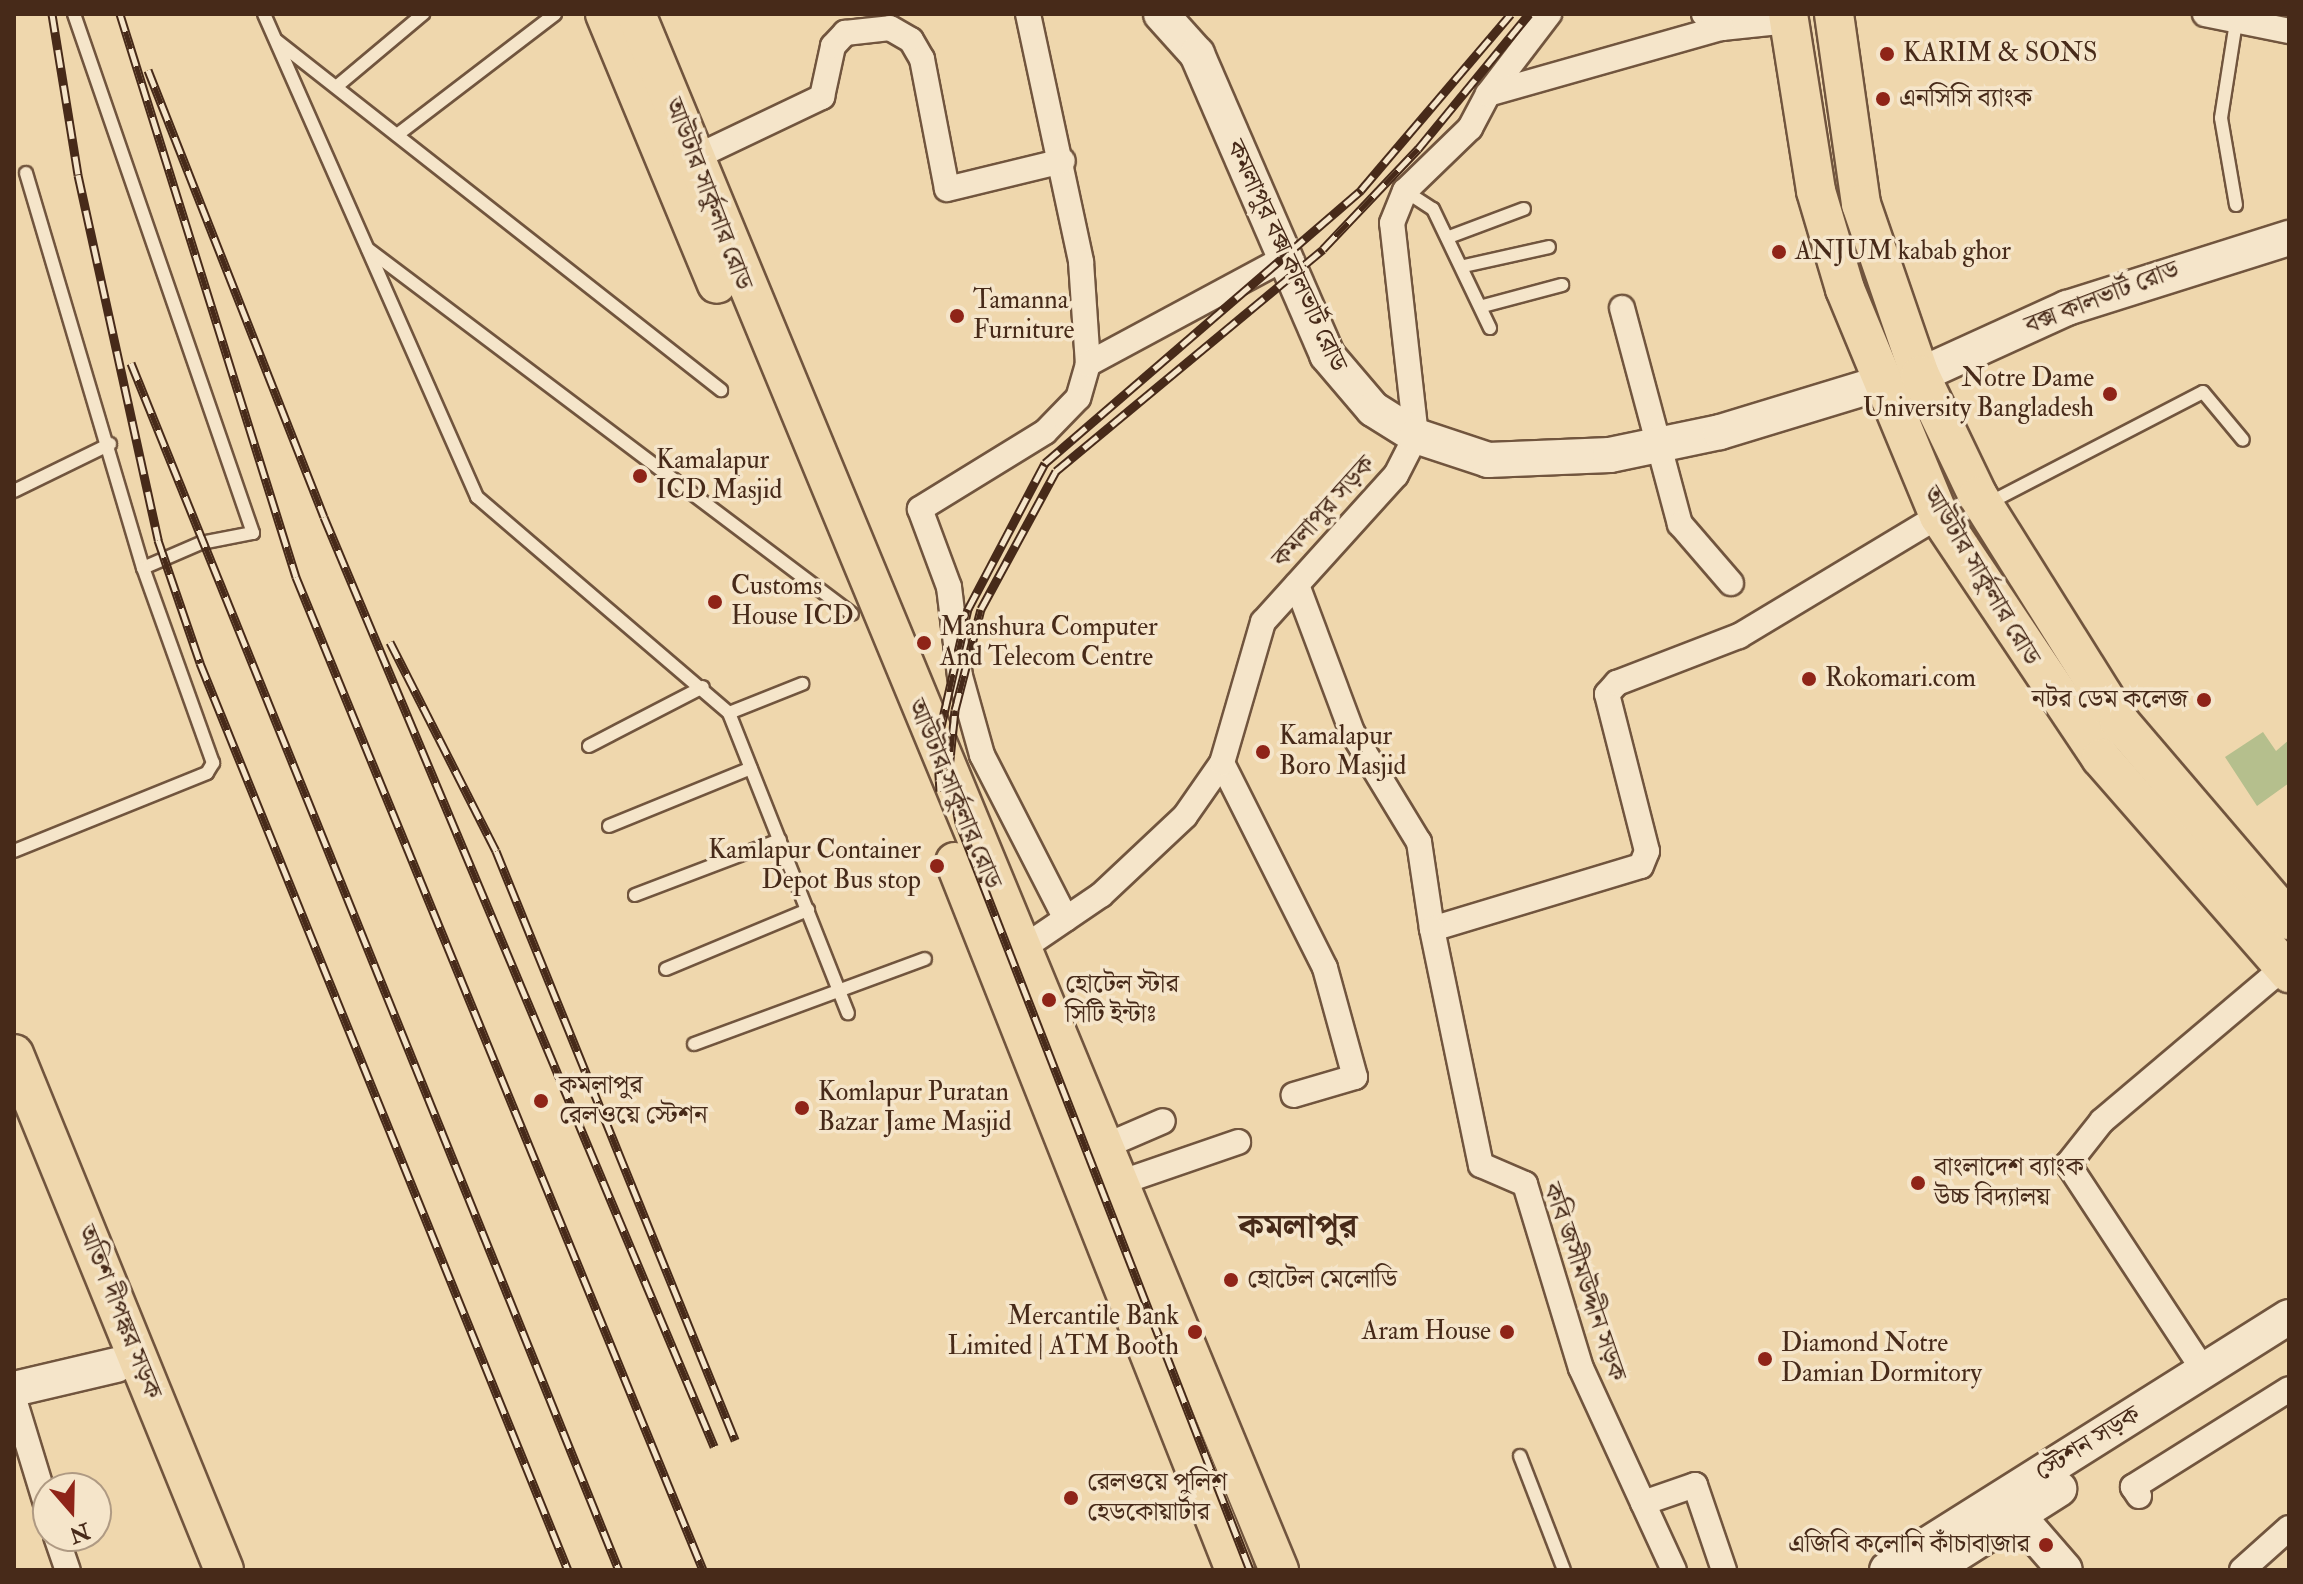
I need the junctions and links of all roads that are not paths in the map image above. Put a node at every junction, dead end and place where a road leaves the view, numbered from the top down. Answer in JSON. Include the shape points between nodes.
{"nodes":[{"id":1,"x":74,"y":14,"type":"edge"},
{"id":2,"x":264,"y":14,"type":"edge"},
{"id":3,"x":423,"y":14,"type":"edge"},
{"id":4,"x":555,"y":14,"type":"edge"},
{"id":5,"x":605,"y":14,"type":"edge"},
{"id":6,"x":636,"y":14,"type":"edge"},
{"id":7,"x":1028,"y":14,"type":"edge"},
{"id":8,"x":1161,"y":14,"type":"edge"},
{"id":9,"x":1549,"y":14,"type":"edge"},
{"id":10,"x":1834,"y":14,"type":"edge"},
{"id":11,"x":2205,"y":14,"type":"edge"},
{"id":12,"x":1789,"y":17,"type":"edge"},
{"id":13,"x":2264,"y":20,"type":"edge"},
{"id":14,"x":1713,"y":21,"type":"edge"},
{"id":15,"x":2236,"y":22,"type":"junction"},
{"id":16,"x":2289,"y":31,"type":"edge"},
{"id":17,"x":275,"y":39,"type":"junction"},
{"id":18,"x":336,"y":87,"type":"junction"},
{"id":19,"x":1488,"y":94,"type":"junction"},
{"id":20,"x":397,"y":135,"type":"junction"},
{"id":21,"x":696,"y":157,"type":"junction"},
{"id":22,"x":1063,"y":161,"type":"junction"},
{"id":23,"x":26,"y":173,"type":"dead end"},
{"id":24,"x":1405,"y":191,"type":"junction"},
{"id":25,"x":2236,"y":205,"type":"dead end"},
{"id":26,"x":1524,"y":209,"type":"dead end"},
{"id":27,"x":1449,"y":237,"type":"junction"},
{"id":28,"x":2289,"y":238,"type":"edge"},
{"id":29,"x":365,"y":247,"type":"junction"},
{"id":30,"x":1549,"y":247,"type":"dead end"},
{"id":31,"x":1283,"y":259,"type":"junction"},
{"id":32,"x":1464,"y":266,"type":"junction"},
{"id":33,"x":1562,"y":285,"type":"dead end"},
{"id":34,"x":1483,"y":306,"type":"junction"},
{"id":35,"x":1622,"y":308,"type":"dead end"},
{"id":36,"x":1490,"y":328,"type":"dead end"},
{"id":37,"x":1088,"y":364,"type":"junction"},
{"id":38,"x":1920,"y":375,"type":"junction"},
{"id":39,"x":1878,"y":384,"type":"junction"},
{"id":40,"x":721,"y":390,"type":"dead end"},
{"id":41,"x":1416,"y":436,"type":"junction"},
{"id":42,"x":2243,"y":440,"type":"dead end"},
{"id":43,"x":110,"y":444,"type":"junction"},
{"id":44,"x":1658,"y":445,"type":"junction"},
{"id":45,"x":14,"y":491,"type":"edge"},
{"id":46,"x":1984,"y":505,"type":"junction"},
{"id":47,"x":1939,"y":516,"type":"junction"},
{"id":48,"x":143,"y":568,"type":"junction"},
{"id":49,"x":1731,"y":583,"type":"dead end"},
{"id":50,"x":1297,"y":585,"type":"junction"},
{"id":51,"x":852,"y":614,"type":"junction"},
{"id":52,"x":802,"y":684,"type":"dead end"},
{"id":53,"x":703,"y":687,"type":"junction"},
{"id":54,"x":729,"y":713,"type":"junction"},
{"id":55,"x":589,"y":746,"type":"dead end"},
{"id":56,"x":1222,"y":763,"type":"junction"},
{"id":57,"x":751,"y":768,"type":"junction"},
{"id":58,"x":609,"y":826,"type":"dead end"},
{"id":59,"x":780,"y":840,"type":"junction"},
{"id":60,"x":14,"y":851,"type":"edge"},
{"id":61,"x":635,"y":895,"type":"dead end"},
{"id":62,"x":808,"y":910,"type":"junction"},
{"id":63,"x":1066,"y":919,"type":"junction"},
{"id":64,"x":2289,"y":919,"type":"edge"},
{"id":65,"x":1432,"y":929,"type":"junction"},
{"id":66,"x":1020,"y":950,"type":"junction"},
{"id":67,"x":925,"y":959,"type":"dead end"},
{"id":68,"x":666,"y":969,"type":"dead end"},
{"id":69,"x":2286,"y":971,"type":"edge"},
{"id":70,"x":839,"y":991,"type":"junction"},
{"id":71,"x":848,"y":1013,"type":"dead end"},
{"id":72,"x":694,"y":1044,"type":"dead end"},
{"id":73,"x":14,"y":1054,"type":"edge"},
{"id":74,"x":1294,"y":1095,"type":"dead end"},
{"id":75,"x":1163,"y":1121,"type":"dead end"},
{"id":76,"x":14,"y":1122,"type":"edge"},
{"id":77,"x":1238,"y":1142,"type":"dead end"},
{"id":78,"x":1103,"y":1147,"type":"junction"},
{"id":79,"x":1119,"y":1183,"type":"junction"},
{"id":80,"x":2289,"y":1317,"type":"edge"},
{"id":81,"x":2289,"y":1342,"type":"edge"},
{"id":82,"x":116,"y":1365,"type":"junction"},
{"id":83,"x":2204,"y":1371,"type":"junction"},
{"id":84,"x":14,"y":1389,"type":"edge"},
{"id":85,"x":2289,"y":1389,"type":"edge"},
{"id":86,"x":14,"y":1399,"type":"edge"},
{"id":87,"x":1520,"y":1456,"type":"dead end"},
{"id":88,"x":36,"y":1472,"type":"edge"},
{"id":89,"x":2139,"y":1496,"type":"dead end"},
{"id":90,"x":1643,"y":1503,"type":"junction"},
{"id":91,"x":2009,"y":1507,"type":"junction"},
{"id":92,"x":2289,"y":1528,"type":"edge"},
{"id":93,"x":198,"y":1570,"type":"edge"},
{"id":94,"x":224,"y":1570,"type":"edge"},
{"id":95,"x":1235,"y":1570,"type":"edge"},
{"id":96,"x":1279,"y":1570,"type":"edge"},
{"id":97,"x":1564,"y":1570,"type":"edge"},
{"id":98,"x":1674,"y":1570,"type":"edge"},
{"id":99,"x":1724,"y":1570,"type":"edge"},
{"id":100,"x":1887,"y":1570,"type":"edge"},
{"id":101,"x":1932,"y":1570,"type":"edge"},
{"id":102,"x":2065,"y":1570,"type":"edge"},
{"id":103,"x":2242,"y":1570,"type":"edge"}],
"edges":[{"from":1,"to":48,"type":"lane","via":[[253,533],[201,543]]},
{"from":2,"to":17,"type":"lane"},
{"from":3,"to":18,"type":"lane"},
{"from":4,"to":20,"type":"lane"},
{"from":5,"to":51,"type":"main road","name":"আউটার সার্কুলার রোড"},
{"from":6,"to":21,"type":"main road","name":"আউটার সার্কুলার রোড"},
{"from":7,"to":22,"type":"street"},
{"from":8,"to":31,"type":"street","name":"কমলাপুর বক্স কালভার্ট রোড","via":[[1197,54]]},
{"from":9,"to":19,"type":"street"},
{"from":10,"to":38,"type":"main road","name":"আউটার সার্কুলার রোড","via":[[1861,204]]},
{"from":11,"to":15,"type":"street"},
{"from":12,"to":14,"type":"street"},
{"from":12,"to":39,"type":"main road","name":"আউটার সার্কুলার রোড","via":[[1816,191]]},
{"from":13,"to":15,"type":"street"},
{"from":13,"to":16,"type":"street"},
{"from":14,"to":19,"type":"street"},
{"from":15,"to":25,"type":"lane","via":[[2221,118]]},
{"from":17,"to":18,"type":"lane"},
{"from":17,"to":29,"type":"lane"},
{"from":18,"to":20,"type":"lane"},
{"from":19,"to":24,"type":"street","via":[[1470,128]]},
{"from":20,"to":40,"type":"lane"},
{"from":21,"to":22,"type":"street","via":[[822,97],[833,46],[845,33],[890,28],[911,40],[922,59],[947,189]]},
{"from":21,"to":66,"type":"main road","name":"আউটার সার্কুলার রোড"},
{"from":22,"to":37,"type":"street"},
{"from":23,"to":43,"type":"lane"},
{"from":24,"to":27,"type":"lane","via":[[1433,209]]},
{"from":24,"to":41,"type":"street","via":[[1392,223]]},
{"from":26,"to":27,"type":"lane"},
{"from":27,"to":32,"type":"lane"},
{"from":28,"to":38,"type":"street","name":"বক্স কালভার্ট রোড","via":[[2067,308]]},
{"from":29,"to":51,"type":"lane"},
{"from":29,"to":53,"type":"lane","via":[[477,497]]},
{"from":30,"to":32,"type":"lane"},
{"from":31,"to":37,"type":"street"},
{"from":31,"to":41,"type":"street","name":"কমলাপুর বক্স কালভার্ট রোড","via":[[1346,384]]},
{"from":32,"to":34,"type":"lane"},
{"from":33,"to":34,"type":"lane"},
{"from":34,"to":36,"type":"lane"},
{"from":35,"to":44,"type":"street"},
{"from":37,"to":63,"type":"street","via":[[1078,398],[1045,432],[920,509],[949,587],[960,676],[982,755]]},
{"from":38,"to":46,"type":"main road","name":"আউটার সার্কুলার রোড"},
{"from":39,"to":44,"type":"street","name":"কমলাপুর বক্স কালভার্ট রোড"},
{"from":39,"to":47,"type":"main road","name":"আউটার সার্কুলার রোড"},
{"from":41,"to":44,"type":"street","name":"কমলাপুর বক্স কালভার্ট রোড","via":[[1488,460],[1538,463]]},
{"from":41,"to":50,"type":"street","name":"কমলাপুর সড়ক","via":[[1396,475]]},
{"from":42,"to":46,"type":"lane","via":[[2203,392]]},
{"from":43,"to":45,"type":"lane"},
{"from":43,"to":48,"type":"lane"},
{"from":44,"to":49,"type":"street","via":[[1680,524]]},
{"from":46,"to":64,"type":"main road","name":"আউটার সার্কুলার রোড","via":[[2119,721]]},
{"from":47,"to":65,"type":"street","via":[[1739,636],[1617,683],[1607,694],[1647,851],[1641,866]]},
{"from":47,"to":69,"type":"main road","name":"আউটার সার্কুলার রোড","via":[[2101,758]]},
{"from":48,"to":60,"type":"lane","via":[[213,763],[207,773]]},
{"from":50,"to":56,"type":"street","name":"কমলাপুর সড়ক","via":[[1263,622]]},
{"from":50,"to":65,"type":"street","via":[[1352,732],[1419,842]]},
{"from":51,"to":95,"type":"main road","name":"আউটার সার্কুলার রোড"},
{"from":52,"to":54,"type":"lane"},
{"from":53,"to":54,"type":"lane"},
{"from":53,"to":55,"type":"lane"},
{"from":54,"to":57,"type":"lane"},
{"from":56,"to":63,"type":"street","name":"কমলাপুর সড়ক","via":[[1151,852]]},
{"from":56,"to":74,"type":"street","via":[[1325,968],[1355,1077]]},
{"from":57,"to":58,"type":"lane"},
{"from":57,"to":59,"type":"lane"},
{"from":59,"to":61,"type":"lane"},
{"from":59,"to":62,"type":"lane"},
{"from":62,"to":68,"type":"lane"},
{"from":62,"to":70,"type":"lane"},
{"from":63,"to":66,"type":"street","name":"কমলাপুর সড়ক"},
{"from":65,"to":90,"type":"street","name":"কবি জসীমউদ্দীন সড়ক","via":[[1481,1165],[1525,1184],[1581,1368]]},
{"from":66,"to":78,"type":"main road","name":"আউটার সার্কুলার রোড"},
{"from":67,"to":70,"type":"lane"},
{"from":69,"to":83,"type":"street","via":[[2102,1121],[2068,1164]]},
{"from":70,"to":71,"type":"lane"},
{"from":70,"to":72,"type":"lane"},
{"from":73,"to":94,"type":"main road","name":"অতিশ দীপঙ্কর সড়ক"},
{"from":75,"to":78,"type":"street"},
{"from":76,"to":82,"type":"main road","name":"অতিশ দীপঙ্কর সড়ক"},
{"from":77,"to":79,"type":"street"},
{"from":78,"to":79,"type":"main road","name":"আউটার সার্কুলার রোড"},
{"from":79,"to":96,"type":"main road","name":"আউটার সার্কুলার রোড"},
{"from":80,"to":83,"type":"street","name":"স্টেশন সড়ক"},
{"from":81,"to":91,"type":"street","name":"স্টেশন সড়ক"},
{"from":82,"to":84,"type":"street"},
{"from":82,"to":93,"type":"main road","name":"অতিশ দীপঙ্কর সড়ক"},
{"from":83,"to":91,"type":"street","name":"স্টেশন সড়ক"},
{"from":85,"to":89,"type":"street","via":[[2258,1414],[2133,1487]]},
{"from":86,"to":88,"type":"street"},
{"from":87,"to":97,"type":"lane"},
{"from":90,"to":98,"type":"street","name":"কবি জসীমউদ্দীন সড়ক"},
{"from":90,"to":99,"type":"street","via":[[1695,1485]]},
{"from":91,"to":100,"type":"street","name":"স্টেশন সড়ক"},
{"from":91,"to":101,"type":"street","name":"স্টেশন সড়ক"},
{"from":91,"to":102,"type":"street"},
{"from":92,"to":103,"type":"street"}]}
